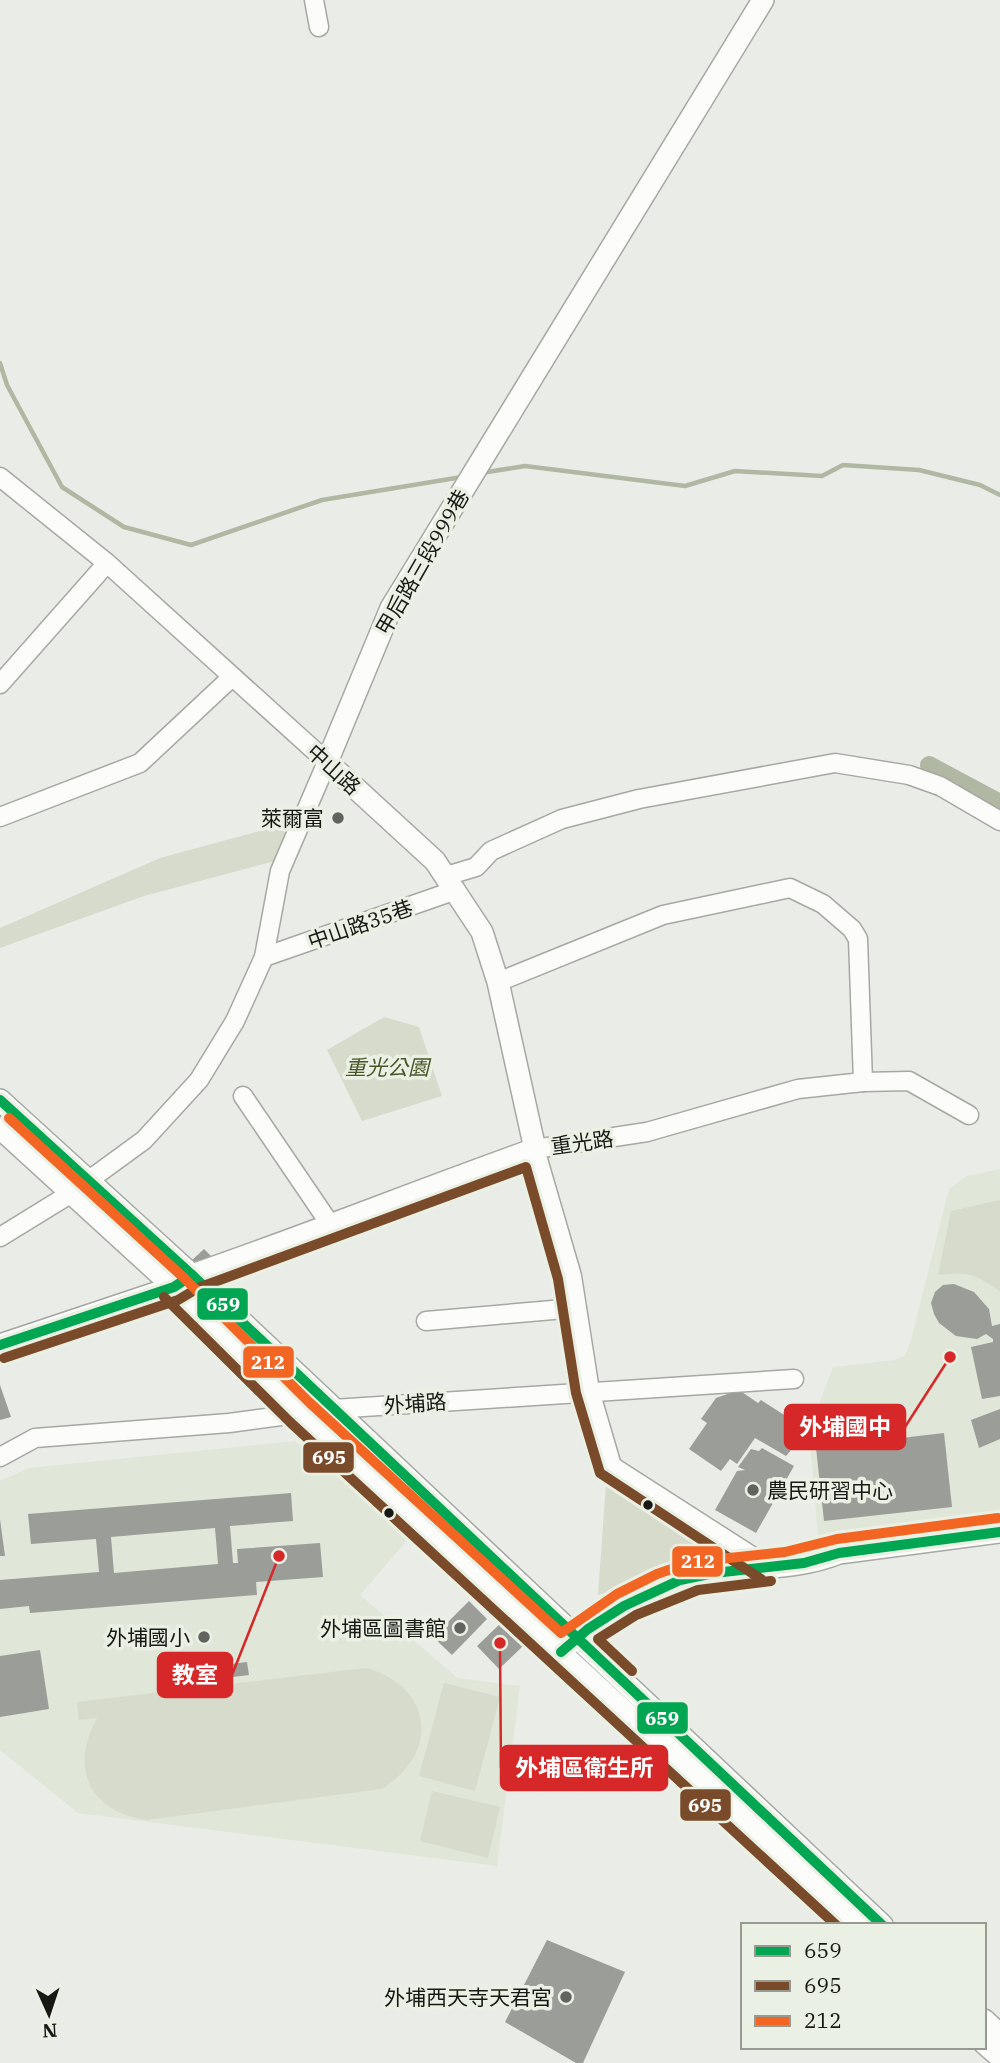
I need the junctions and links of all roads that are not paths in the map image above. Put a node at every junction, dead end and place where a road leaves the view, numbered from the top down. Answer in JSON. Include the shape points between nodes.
{"nodes":[{"id":1,"x":314,"y":0,"type":"edge"},
{"id":2,"x":763,"y":0,"type":"edge"},
{"id":3,"x":319,"y":27,"type":"dead end"},
{"id":4,"x":0,"y":477,"type":"edge"},
{"id":5,"x":107,"y":563,"type":"junction"},
{"id":6,"x":232,"y":677,"type":"junction"},
{"id":7,"x":0,"y":684,"type":"edge"},
{"id":8,"x":327,"y":762,"type":"junction"},
{"id":9,"x":0,"y":817,"type":"edge"},
{"id":10,"x":1000,"y":821,"type":"edge"},
{"id":11,"x":451,"y":883,"type":"junction"},
{"id":12,"x":264,"y":957,"type":"junction"},
{"id":13,"x":498,"y":982,"type":"junction"},
{"id":14,"x":863,"y":1082,"type":"junction"},
{"id":15,"x":243,"y":1096,"type":"dead end"},
{"id":16,"x":0,"y":1100,"type":"edge"},
{"id":17,"x":970,"y":1115,"type":"dead end"},
{"id":18,"x":0,"y":1128,"type":"edge"},
{"id":19,"x":536,"y":1149,"type":"junction"},
{"id":20,"x":87,"y":1180,"type":"junction"},
{"id":21,"x":70,"y":1194,"type":"junction"},
{"id":22,"x":332,"y":1227,"type":"junction"},
{"id":23,"x":0,"y":1237,"type":"edge"},
{"id":24,"x":192,"y":1275,"type":"junction"},
{"id":25,"x":174,"y":1287,"type":"junction"},
{"id":26,"x":576,"y":1308,"type":"junction"},
{"id":27,"x":425,"y":1321,"type":"dead end"},
{"id":28,"x":0,"y":1345,"type":"edge"},
{"id":29,"x":794,"y":1379,"type":"dead end"},
{"id":30,"x":590,"y":1391,"type":"junction"},
{"id":31,"x":333,"y":1409,"type":"junction"},
{"id":32,"x":300,"y":1413,"type":"junction"},
{"id":33,"x":0,"y":1457,"type":"edge"},
{"id":34,"x":1000,"y":1532,"type":"edge"},
{"id":35,"x":769,"y":1567,"type":"junction"},
{"id":36,"x":568,"y":1645,"type":"junction"},
{"id":37,"x":854,"y":1923,"type":"edge"},
{"id":38,"x":880,"y":1923,"type":"edge"},
{"id":39,"x":986,"y":2022,"type":"edge"},
{"id":40,"x":1000,"y":2035,"type":"edge"},
{"id":41,"x":986,"y":2044,"type":"edge"},
{"id":42,"x":1000,"y":2057,"type":"edge"}],
"edges":[{"from":1,"to":3,"type":"street"},
{"from":2,"to":8,"type":"street","name":"甲后路三段999巷","via":[[391,608]]},
{"from":4,"to":5,"type":"street","name":"中山路"},
{"from":5,"to":6,"type":"street","name":"中山路"},
{"from":5,"to":7,"type":"street"},
{"from":6,"to":8,"type":"street","name":"中山路"},
{"from":6,"to":9,"type":"street","via":[[140,764]]},
{"from":8,"to":11,"type":"street","name":"中山路","via":[[435,861]]},
{"from":8,"to":12,"type":"street","name":"甲后路三段999巷","via":[[280,871]]},
{"from":10,"to":11,"type":"street","name":"中山路35巷","via":[[940,786],[909,775],[835,763],[639,799],[562,819],[491,851]]},
{"from":11,"to":12,"type":"street","name":"中山路35巷"},
{"from":11,"to":13,"type":"street","name":"中山路","via":[[482,932]]},
{"from":12,"to":20,"type":"street","name":"甲后路三段999巷","via":[[199,1080],[144,1140]]},
{"from":13,"to":14,"type":"street","via":[[663,915],[790,888],[823,904],[858,939]]},
{"from":13,"to":19,"type":"street","name":"中山路"},
{"from":14,"to":17,"type":"street","name":"重光路","via":[[909,1081]]},
{"from":14,"to":19,"type":"street","name":"重光路","via":[[798,1089],[647,1132]]},
{"from":15,"to":22,"type":"street"},
{"from":16,"to":20,"type":"street"},
{"from":18,"to":21,"type":"street"},
{"from":19,"to":22,"type":"street","name":"重光路","via":[[424,1188]]},
{"from":19,"to":26,"type":"street","via":[[572,1276]]},
{"from":20,"to":21,"type":"street","name":"甲后路三段999巷"},
{"from":20,"to":24,"type":"street"},
{"from":21,"to":23,"type":"street","name":"甲后路三段999巷"},
{"from":21,"to":25,"type":"street"},
{"from":22,"to":24,"type":"street","name":"重光路"},
{"from":24,"to":25,"type":"street","name":"重光路"},
{"from":24,"to":31,"type":"street"},
{"from":25,"to":28,"type":"street","name":"重光路"},
{"from":25,"to":32,"type":"street"},
{"from":26,"to":27,"type":"street"},
{"from":26,"to":30,"type":"street"},
{"from":29,"to":30,"type":"street","name":"外埔路"},
{"from":30,"to":31,"type":"street","name":"外埔路"},
{"from":30,"to":35,"type":"street","via":[[612,1466]]},
{"from":31,"to":32,"type":"street","name":"外埔路"},
{"from":31,"to":36,"type":"street"},
{"from":32,"to":33,"type":"street","name":"外埔路","via":[[35,1438]]},
{"from":32,"to":36,"type":"street"},
{"from":34,"to":35,"type":"street"},
{"from":35,"to":36,"type":"street","via":[[694,1576],[630,1603]]},
{"from":36,"to":37,"type":"street"},
{"from":36,"to":38,"type":"street"},
{"from":39,"to":40,"type":"street"},
{"from":41,"to":42,"type":"street"}]}
